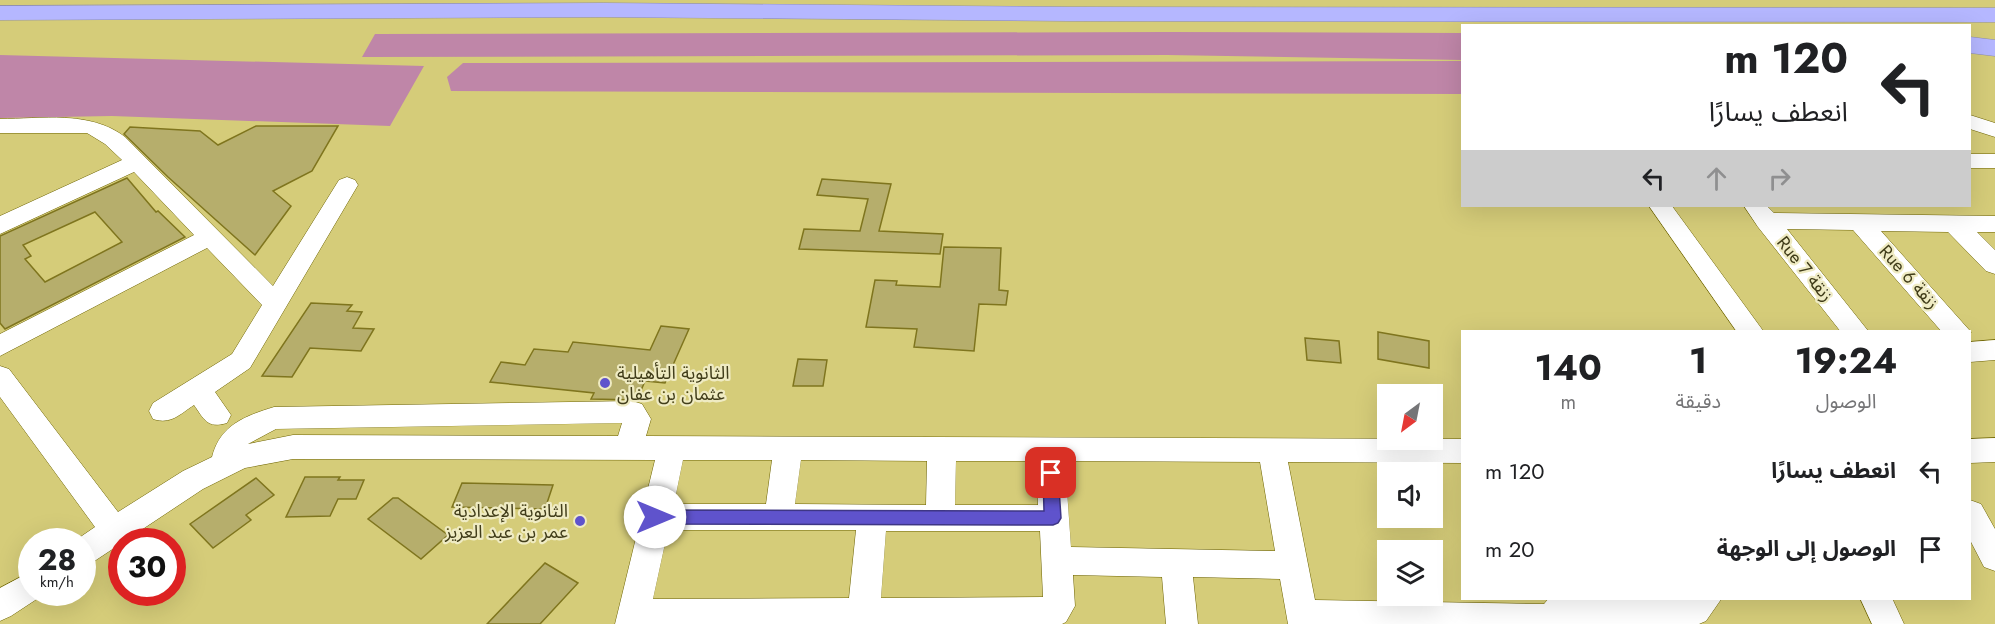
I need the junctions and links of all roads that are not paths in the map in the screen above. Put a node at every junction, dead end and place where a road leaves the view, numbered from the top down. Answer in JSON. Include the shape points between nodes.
{"nodes":[{"id":1,"x":368,"y":0,"type":"edge"},
{"id":2,"x":1414,"y":0,"type":"edge"},
{"id":3,"x":604,"y":10,"type":"junction"},
{"id":4,"x":0,"y":13,"type":"edge"},
{"id":5,"x":1156,"y":14,"type":"junction"},
{"id":6,"x":1995,"y":15,"type":"edge"},
{"id":7,"x":1461,"y":28,"type":"edge"},
{"id":8,"x":0,"y":29,"type":"edge"},
{"id":9,"x":1971,"y":29,"type":"edge"},
{"id":10,"x":1995,"y":29,"type":"edge"},
{"id":11,"x":1971,"y":45,"type":"edge"},
{"id":12,"x":1995,"y":48,"type":"edge"},
{"id":13,"x":1971,"y":122,"type":"edge"},
{"id":14,"x":0,"y":126,"type":"edge"},
{"id":15,"x":1995,"y":130,"type":"edge"},
{"id":16,"x":1971,"y":161,"type":"edge"},
{"id":17,"x":1995,"y":161,"type":"edge"},
{"id":18,"x":137,"y":162,"type":"junction"},
{"id":19,"x":347,"y":185,"type":"dead end"},
{"id":20,"x":1661,"y":207,"type":"edge"},
{"id":21,"x":1761,"y":213,"type":"edge"},
{"id":22,"x":1859,"y":222,"type":"junction"},
{"id":23,"x":1954,"y":223,"type":"junction"},
{"id":24,"x":1995,"y":224,"type":"edge"},
{"id":25,"x":0,"y":226,"type":"edge"},
{"id":26,"x":209,"y":237,"type":"junction"},
{"id":27,"x":1995,"y":266,"type":"edge"},
{"id":28,"x":276,"y":304,"type":"junction"},
{"id":29,"x":1750,"y":330,"type":"edge"},
{"id":30,"x":1854,"y":330,"type":"edge"},
{"id":31,"x":1956,"y":330,"type":"edge"},
{"id":32,"x":0,"y":346,"type":"edge"},
{"id":33,"x":0,"y":376,"type":"edge"},
{"id":34,"x":198,"y":390,"type":"junction"},
{"id":35,"x":163,"y":411,"type":"dead end"},
{"id":36,"x":218,"y":415,"type":"dead end"},
{"id":37,"x":672,"y":448,"type":"junction"},
{"id":38,"x":788,"y":449,"type":"junction"},
{"id":39,"x":1050,"y":450,"type":"junction"},
{"id":40,"x":1995,"y":450,"type":"edge"},
{"id":41,"x":942,"y":451,"type":"junction"},
{"id":42,"x":1272,"y":451,"type":"junction"},
{"id":43,"x":1461,"y":451,"type":"edge"},
{"id":44,"x":1971,"y":451,"type":"edge"},
{"id":45,"x":1971,"y":515,"type":"edge"},
{"id":46,"x":655,"y":517,"type":"junction"},
{"id":47,"x":779,"y":517,"type":"junction"},
{"id":48,"x":872,"y":518,"type":"junction"},
{"id":49,"x":940,"y":518,"type":"junction"},
{"id":50,"x":1053,"y":518,"type":"junction"},
{"id":51,"x":112,"y":528,"type":"edge"},
{"id":52,"x":119,"y":528,"type":"edge"},
{"id":53,"x":1995,"y":557,"type":"edge"},
{"id":54,"x":1056,"y":561,"type":"junction"},
{"id":55,"x":1176,"y":564,"type":"junction"},
{"id":56,"x":1292,"y":565,"type":"junction"},
{"id":57,"x":18,"y":594,"type":"edge"},
{"id":58,"x":1704,"y":600,"type":"edge"},
{"id":59,"x":1877,"y":600,"type":"edge"},
{"id":60,"x":0,"y":606,"type":"edge"},
{"id":61,"x":1558,"y":613,"type":"edge"},
{"id":62,"x":864,"y":618,"type":"edge"},
{"id":63,"x":632,"y":619,"type":"edge"},
{"id":64,"x":1303,"y":619,"type":"edge"},
{"id":65,"x":1182,"y":624,"type":"edge"},
{"id":66,"x":1888,"y":624,"type":"edge"}],
"edges":[{"from":1,"to":3,"type":"highway","via":[[489,2]]},
{"from":2,"to":5,"type":"highway","via":[[1182,5]]},
{"from":3,"to":4,"type":"highway"},
{"from":3,"to":5,"type":"highway"},
{"from":5,"to":6,"type":"highway"},
{"from":7,"to":8,"type":"highway"},
{"from":9,"to":10,"type":"highway"},
{"from":11,"to":12,"type":"highway"},
{"from":13,"to":15,"type":"street"},
{"from":14,"to":18,"type":"street","via":[[96,128],[117,141]]},
{"from":16,"to":17,"type":"street"},
{"from":18,"to":25,"type":"street"},
{"from":18,"to":26,"type":"street"},
{"from":19,"to":28,"type":"street"},
{"from":20,"to":29,"type":"street"},
{"from":21,"to":22,"type":"street"},
{"from":21,"to":30,"type":"street","name":"Rue 7 زنقة"},
{"from":22,"to":23,"type":"street"},
{"from":22,"to":31,"type":"street","name":"Rue 6 زنقة"},
{"from":23,"to":24,"type":"street"},
{"from":23,"to":27,"type":"street"},
{"from":26,"to":28,"type":"street"},
{"from":26,"to":32,"type":"street"},
{"from":28,"to":34,"type":"street","via":[[241,361]]},
{"from":33,"to":51,"type":"street"},
{"from":34,"to":35,"type":"street"},
{"from":34,"to":36,"type":"street"},
{"from":37,"to":38,"type":"street"},
{"from":37,"to":46,"type":"street"},
{"from":37,"to":52,"type":"street","via":[[293,447],[240,457],[193,480]]},
{"from":38,"to":41,"type":"street"},
{"from":38,"to":47,"type":"street"},
{"from":39,"to":41,"type":"street"},
{"from":39,"to":42,"type":"street"},
{"from":39,"to":50,"type":"street"},
{"from":40,"to":44,"type":"street"},
{"from":41,"to":49,"type":"street"},
{"from":42,"to":43,"type":"street"},
{"from":42,"to":56,"type":"street"},
{"from":45,"to":53,"type":"street"},
{"from":46,"to":47,"type":"street"},
{"from":46,"to":63,"type":"street"},
{"from":47,"to":48,"type":"street"},
{"from":48,"to":49,"type":"street"},
{"from":48,"to":62,"type":"street"},
{"from":49,"to":50,"type":"street"},
{"from":50,"to":54,"type":"street"},
{"from":54,"to":55,"type":"street"},
{"from":54,"to":62,"type":"street","via":[[1059,606],[1055,612]]},
{"from":55,"to":56,"type":"street"},
{"from":55,"to":65,"type":"street"},
{"from":56,"to":64,"type":"street"},
{"from":57,"to":60,"type":"street"},
{"from":58,"to":61,"type":"street","via":[[1695,611],[1684,614]]},
{"from":59,"to":66,"type":"street"},
{"from":61,"to":64,"type":"street"},
{"from":62,"to":63,"type":"street"}]}
